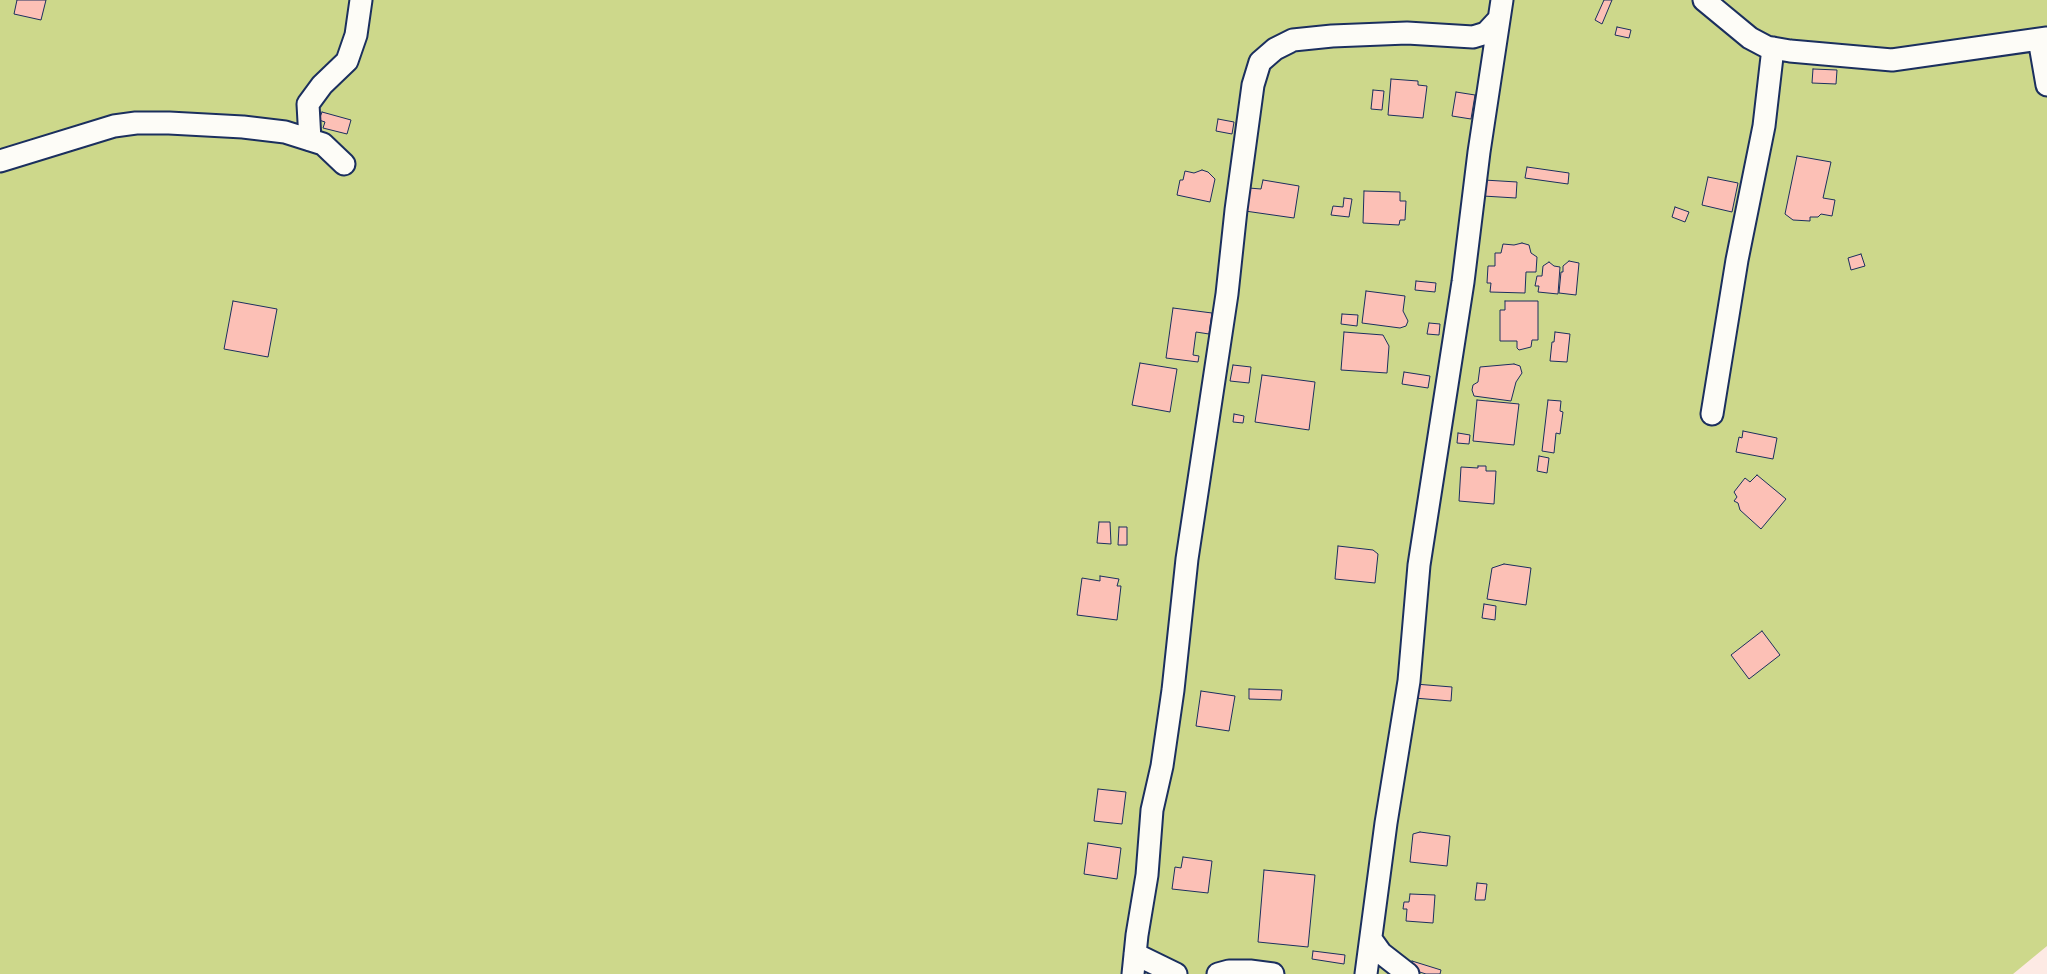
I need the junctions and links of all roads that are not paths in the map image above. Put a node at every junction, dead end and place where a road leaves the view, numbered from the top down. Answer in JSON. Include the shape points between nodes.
{"nodes":[{"id":1,"x":361,"y":0,"type":"edge"},
{"id":2,"x":1704,"y":0,"type":"edge"},
{"id":3,"x":1500,"y":9,"type":"edge"},
{"id":4,"x":2043,"y":38,"type":"edge"},
{"id":5,"x":1773,"y":48,"type":"junction"},
{"id":6,"x":2047,"y":85,"type":"edge"},
{"id":7,"x":310,"y":140,"type":"junction"},
{"id":8,"x":0,"y":161,"type":"edge"},
{"id":9,"x":344,"y":164,"type":"dead end"},
{"id":10,"x":1712,"y":414,"type":"dead end"},
{"id":11,"x":1371,"y":939,"type":"junction"},
{"id":12,"x":1134,"y":964,"type":"edge"},
{"id":13,"x":1176,"y":974,"type":"edge"},
{"id":14,"x":1218,"y":974,"type":"edge"},
{"id":15,"x":1273,"y":974,"type":"edge"},
{"id":16,"x":1366,"y":974,"type":"edge"},
{"id":17,"x":1408,"y":974,"type":"edge"}],
"edges":[{"from":1,"to":7,"type":"street","via":[[356,35],[347,61],[308,104]]},
{"from":2,"to":5,"type":"street","via":[[1750,38]]},
{"from":3,"to":11,"type":"street","via":[[1464,282],[1419,565],[1409,681]]},
{"from":3,"to":12,"type":"street","via":[[1486,33],[1473,37],[1407,32],[1293,40],[1260,62],[1253,85],[1227,294],[1187,559],[1173,690],[1152,810],[1148,874]]},
{"from":4,"to":5,"type":"street","via":[[1892,60]]},
{"from":4,"to":6,"type":"street"},
{"from":5,"to":10,"type":"street","via":[[1764,126],[1737,260]]},
{"from":7,"to":8,"type":"street","via":[[285,132],[242,127],[136,123],[114,126]]},
{"from":7,"to":9,"type":"street","via":[[323,144]]},
{"from":11,"to":16,"type":"street"},
{"from":11,"to":17,"type":"street","via":[[1380,953]]},
{"from":12,"to":13,"type":"street"},
{"from":14,"to":15,"type":"street","via":[[1250,970]]}]}
